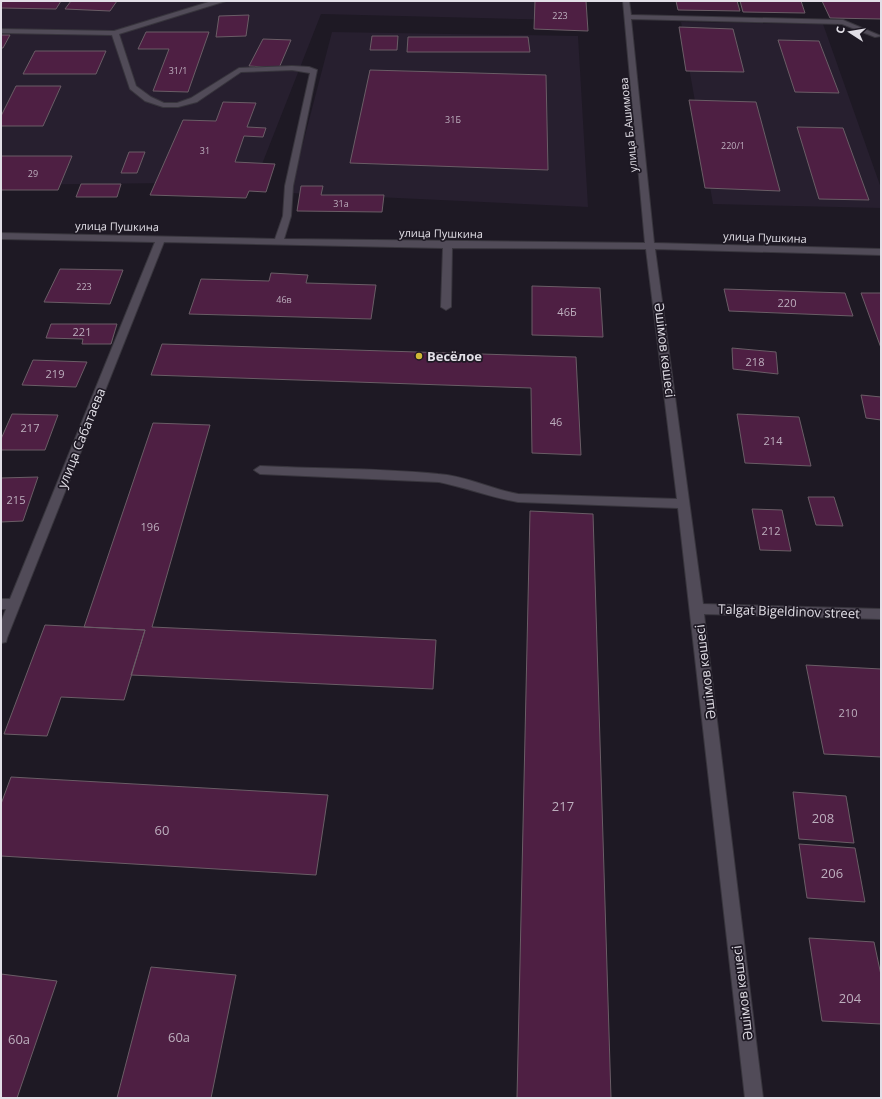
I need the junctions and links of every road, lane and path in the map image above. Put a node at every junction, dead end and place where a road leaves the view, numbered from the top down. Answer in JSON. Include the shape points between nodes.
{"nodes":[{"id":1,"x":223,"y":1,"type":"edge"},
{"id":2,"x":626,"y":1,"type":"edge"},
{"id":3,"x":628,"y":17,"type":"junction"},
{"id":4,"x":1,"y":31,"type":"edge"},
{"id":5,"x":115,"y":34,"type":"junction"},
{"id":6,"x":877,"y":36,"type":"dead end"},
{"id":7,"x":1,"y":236,"type":"edge"},
{"id":8,"x":161,"y":239,"type":"junction"},
{"id":9,"x":279,"y":242,"type":"junction"},
{"id":10,"x":448,"y":245,"type":"junction"},
{"id":11,"x":650,"y":246,"type":"junction"},
{"id":12,"x":881,"y":252,"type":"edge"},
{"id":13,"x":446,"y":307,"type":"dead end"},
{"id":14,"x":260,"y":470,"type":"dead end"},
{"id":15,"x":684,"y":504,"type":"junction"},
{"id":16,"x":7,"y":604,"type":"edge"},
{"id":17,"x":697,"y":609,"type":"junction"},
{"id":18,"x":881,"y":614,"type":"edge"},
{"id":19,"x":1,"y":638,"type":"edge"},
{"id":20,"x":754,"y":1098,"type":"edge"}],
"edges":[{"from":1,"to":5,"type":"street","via":[[206,4]]},
{"from":2,"to":3,"type":"street","name":"улица Б.Ашимова"},
{"from":3,"to":6,"type":"street","via":[[843,22]]},
{"from":3,"to":11,"type":"street","name":"улица Б.Ашимова"},
{"from":4,"to":5,"type":"street"},
{"from":5,"to":9,"type":"street","via":[[133,87],[148,99],[163,105],[178,105],[194,100],[239,70],[292,68],[309,69],[314,72],[289,186],[287,216]]},
{"from":7,"to":8,"type":"street","name":"улица Пушкина"},
{"from":8,"to":9,"type":"street","name":"улица Пушкина"},
{"from":8,"to":16,"type":"street","name":"улица Сабатаева"},
{"from":9,"to":10,"type":"street","name":"улица Пушкина"},
{"from":10,"to":11,"type":"street","name":"улица Пушкина"},
{"from":10,"to":13,"type":"street"},
{"from":11,"to":12,"type":"street","name":"улица Пушкина"},
{"from":11,"to":15,"type":"street","name":"Әшімов көшесі"},
{"from":14,"to":15,"type":"street","via":[[439,478],[518,498]]},
{"from":15,"to":17,"type":"street","name":"Әшімов көшесі"},
{"from":16,"to":19,"type":"street","name":"улица Сабатаева"},
{"from":17,"to":18,"type":"street","name":"Talgat Bigeldinov street"},
{"from":17,"to":20,"type":"street","name":"Әшімов көшесі"}]}
